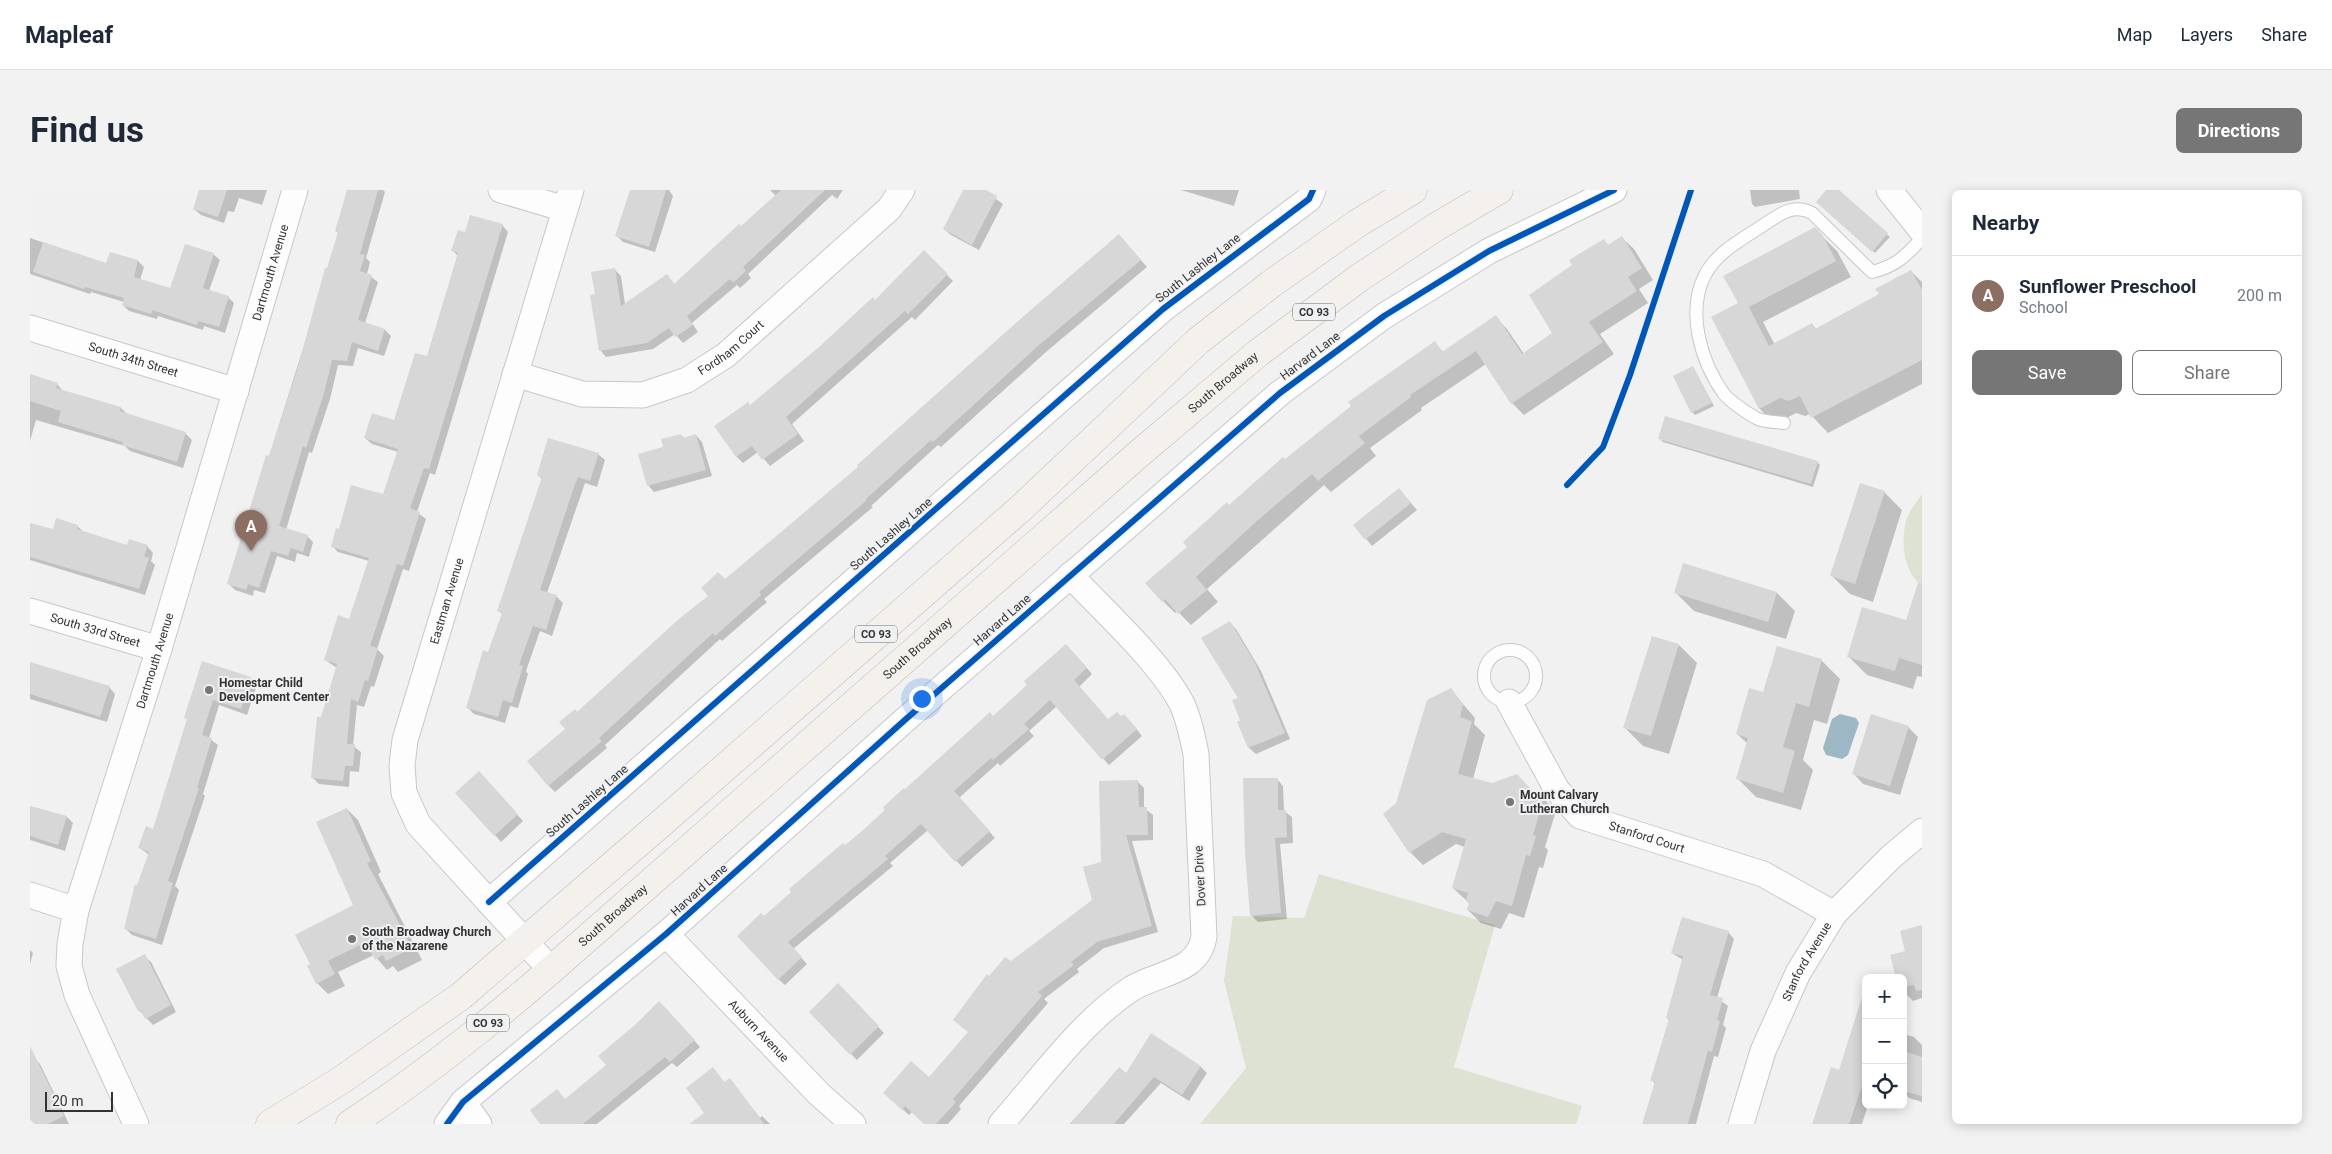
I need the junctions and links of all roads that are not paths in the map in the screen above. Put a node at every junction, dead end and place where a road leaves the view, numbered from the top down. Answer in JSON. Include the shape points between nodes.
{"nodes":[{"id":1,"x":295,"y":190,"type":"edge"},
{"id":2,"x":500,"y":190,"type":"edge"},
{"id":3,"x":902,"y":190,"type":"edge"},
{"id":4,"x":1313,"y":190,"type":"edge"},
{"id":5,"x":1413,"y":190,"type":"edge"},
{"id":6,"x":1499,"y":190,"type":"edge"},
{"id":7,"x":1614,"y":190,"type":"edge"},
{"id":8,"x":1889,"y":190,"type":"edge"},
{"id":9,"x":568,"y":200,"type":"edge"},
{"id":10,"x":1922,"y":232,"type":"edge"},
{"id":11,"x":1922,"y":238,"type":"edge"},
{"id":12,"x":30,"y":328,"type":"edge"},
{"id":13,"x":516,"y":374,"type":"junction"},
{"id":14,"x":236,"y":391,"type":"junction"},
{"id":15,"x":1784,"y":422,"type":"dead end"},
{"id":16,"x":1070,"y":575,"type":"junction"},
{"id":17,"x":30,"y":611,"type":"edge"},
{"id":18,"x":159,"y":649,"type":"junction"},
{"id":19,"x":1509,"y":702,"type":"junction"},
{"id":20,"x":1922,"y":831,"type":"edge"},
{"id":21,"x":30,"y":895,"type":"edge"},
{"id":22,"x":489,"y":902,"type":"junction"},
{"id":23,"x":76,"y":910,"type":"junction"},
{"id":24,"x":1834,"y":914,"type":"junction"},
{"id":25,"x":666,"y":934,"type":"junction"},
{"id":26,"x":525,"y":940,"type":"junction"},
{"id":27,"x":551,"y":970,"type":"junction"},
{"id":28,"x":463,"y":1102,"type":"junction"},
{"id":29,"x":136,"y":1124,"type":"edge"},
{"id":30,"x":270,"y":1124,"type":"edge"},
{"id":31,"x":350,"y":1124,"type":"edge"},
{"id":32,"x":447,"y":1124,"type":"edge"},
{"id":33,"x":479,"y":1124,"type":"edge"},
{"id":34,"x":853,"y":1124,"type":"edge"},
{"id":35,"x":1001,"y":1124,"type":"edge"},
{"id":36,"x":1741,"y":1124,"type":"edge"}],
"edges":[{"from":1,"to":14,"type":"street","name":"Dartmouth Avenue"},
{"from":2,"to":9,"type":"street"},
{"from":3,"to":13,"type":"street","name":"Fordham Court","via":[[889,209],[726,355],[687,380],[644,395],[582,394]]},
{"from":4,"to":22,"type":"street","name":"South Lashley Lane","via":[[1309,199],[1163,309]]},
{"from":5,"to":26,"type":"main road","number":"CO 93","via":[[1358,223],[1198,341],[1020,509]]},
{"from":6,"to":27,"type":"main road","name":"South Broadway","number":"CO 93","via":[[1436,226],[1258,354],[1141,452]]},
{"from":7,"to":16,"type":"street","name":"Harvard Lane","via":[[1489,251],[1384,316],[1280,393]]},
{"from":8,"to":10,"type":"street"},
{"from":9,"to":13,"type":"street","name":"Eastman Avenue"},
{"from":11,"to":15,"type":"lane","via":[[1888,268],[1872,272],[1812,213],[1803,208],[1787,210],[1721,254],[1705,274],[1698,291],[1695,322],[1709,364],[1725,395],[1759,419]]},
{"from":12,"to":14,"type":"street","name":"South 34th Street"},
{"from":13,"to":22,"type":"street","name":"Eastman Avenue","via":[[405,740],[402,766],[404,793],[418,824]]},
{"from":14,"to":18,"type":"street","name":"Dartmouth Avenue"},
{"from":16,"to":25,"type":"street","name":"Harvard Lane"},
{"from":16,"to":35,"type":"street","name":"Dover Drive","via":[[1156,667],[1180,702],[1190,727],[1196,754],[1204,936],[1202,947],[1192,962],[1132,988],[1096,1015]]},
{"from":17,"to":18,"type":"street","name":"South 33rd Street"},
{"from":18,"to":23,"type":"street","name":"Dartmouth Avenue"},
{"from":19,"to":19,"type":"lane","via":[[1525,697],[1535,684],[1536,675],[1526,654],[1511,649],[1496,653],[1485,666],[1483,674],[1488,691],[1501,701]]},
{"from":19,"to":24,"type":"street","name":"Stanford Court","via":[[1558,790],[1580,816],[1763,874]]},
{"from":20,"to":24,"type":"street","name":"Stanford Avenue"},
{"from":21,"to":23,"type":"street"},
{"from":22,"to":26,"type":"street","name":"Eastman Avenue"},
{"from":23,"to":29,"type":"street","name":"Dartmouth Avenue","via":[[69,966],[77,995]]},
{"from":24,"to":36,"type":"street","name":"Stanford Avenue","via":[[1798,973],[1763,1050]]},
{"from":25,"to":28,"type":"street","name":"Harvard Lane"},
{"from":25,"to":34,"type":"street","name":"Auburn Avenue","via":[[819,1094]]},
{"from":26,"to":27,"type":"street","name":"Eastman Avenue"},
{"from":26,"to":30,"type":"main road","number":"CO 93","via":[[461,996],[401,1040]]},
{"from":27,"to":31,"type":"main road","name":"South Broadway","number":"CO 93","via":[[482,1028]]},
{"from":28,"to":32,"type":"street","name":"Harvard Lane"},
{"from":28,"to":33,"type":"street"}]}
